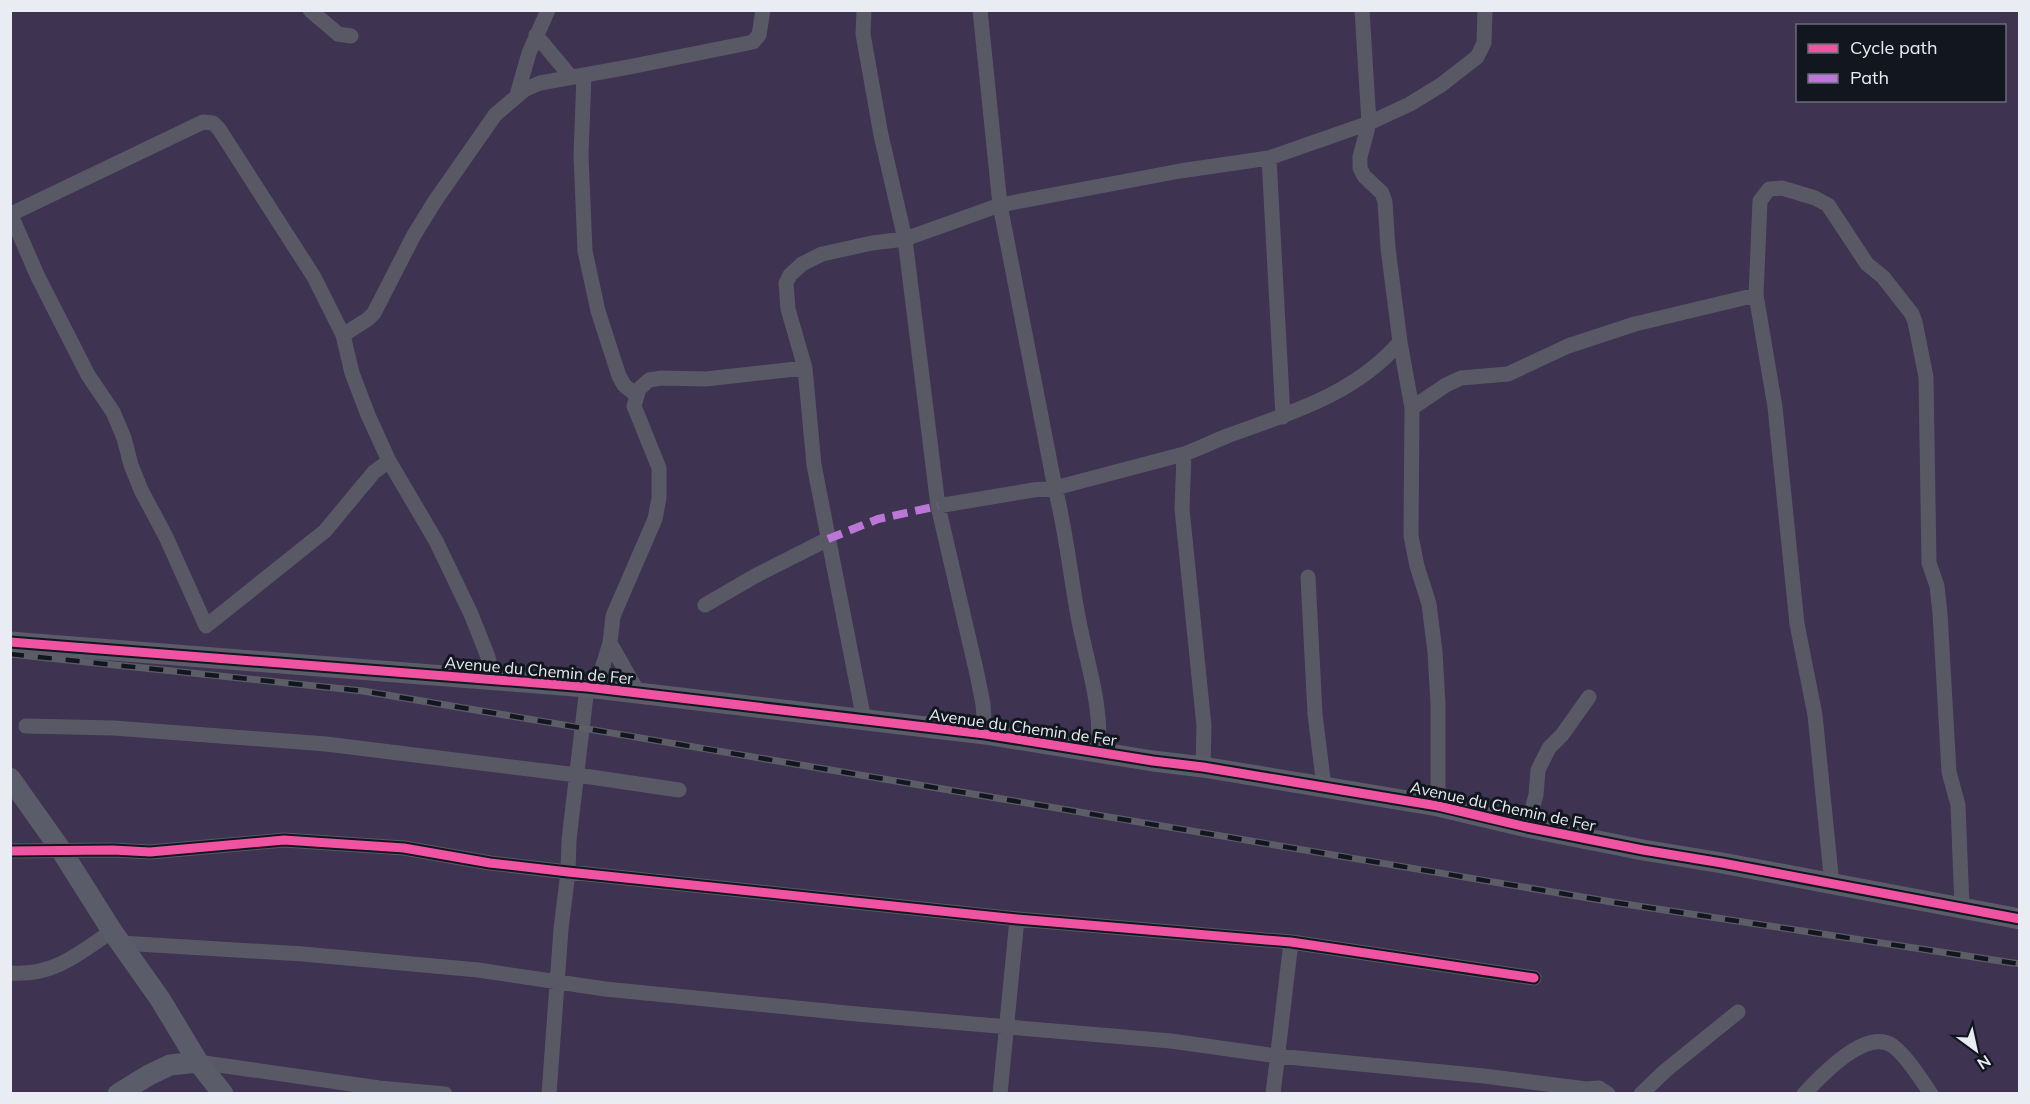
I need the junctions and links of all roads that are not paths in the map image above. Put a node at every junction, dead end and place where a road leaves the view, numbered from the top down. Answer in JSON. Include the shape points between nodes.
{"nodes":[{"id":1,"x":310,"y":10,"type":"edge"},
{"id":2,"x":548,"y":10,"type":"edge"},
{"id":3,"x":763,"y":10,"type":"edge"},
{"id":4,"x":864,"y":10,"type":"edge"},
{"id":5,"x":980,"y":10,"type":"edge"},
{"id":6,"x":1362,"y":10,"type":"edge"},
{"id":7,"x":1485,"y":10,"type":"edge"},
{"id":8,"x":536,"y":35,"type":"junction"},
{"id":9,"x":351,"y":36,"type":"dead end"},
{"id":10,"x":577,"y":76,"type":"junction"},
{"id":11,"x":516,"y":95,"type":"junction"},
{"id":12,"x":1369,"y":123,"type":"junction"},
{"id":13,"x":1269,"y":158,"type":"junction"},
{"id":14,"x":1000,"y":205,"type":"junction"},
{"id":15,"x":11,"y":214,"type":"edge"},
{"id":16,"x":905,"y":239,"type":"junction"},
{"id":17,"x":1756,"y":295,"type":"junction"},
{"id":18,"x":343,"y":335,"type":"junction"},
{"id":19,"x":1400,"y":342,"type":"junction"},
{"id":20,"x":805,"y":368,"type":"junction"},
{"id":21,"x":636,"y":395,"type":"junction"},
{"id":22,"x":1412,"y":408,"type":"junction"},
{"id":23,"x":1283,"y":417,"type":"junction"},
{"id":24,"x":1184,"y":454,"type":"junction"},
{"id":25,"x":389,"y":461,"type":"junction"},
{"id":26,"x":1055,"y":488,"type":"junction"},
{"id":27,"x":938,"y":506,"type":"junction"},
{"id":28,"x":828,"y":539,"type":"junction"},
{"id":29,"x":1308,"y":578,"type":"dead end"},
{"id":30,"x":705,"y":605,"type":"dead end"},
{"id":31,"x":10,"y":642,"type":"edge"},
{"id":32,"x":609,"y":643,"type":"junction"},
{"id":33,"x":493,"y":680,"type":"junction"},
{"id":34,"x":592,"y":688,"type":"junction"},
{"id":35,"x":639,"y":694,"type":"junction"},
{"id":36,"x":1589,"y":697,"type":"dead end"},
{"id":37,"x":864,"y":720,"type":"junction"},
{"id":38,"x":26,"y":726,"type":"dead end"},
{"id":39,"x":985,"y":734,"type":"junction"},
{"id":40,"x":1098,"y":752,"type":"junction"},
{"id":41,"x":1203,"y":767,"type":"junction"},
{"id":42,"x":577,"y":775,"type":"junction"},
{"id":43,"x":10,"y":778,"type":"edge"},
{"id":44,"x":1324,"y":787,"type":"junction"},
{"id":45,"x":679,"y":790,"type":"dead end"},
{"id":46,"x":1438,"y":806,"type":"junction"},
{"id":47,"x":1527,"y":827,"type":"junction"},
{"id":48,"x":61,"y":850,"type":"junction"},
{"id":49,"x":10,"y":851,"type":"edge"},
{"id":50,"x":568,"y":872,"type":"junction"},
{"id":51,"x":1832,"y":885,"type":"junction"},
{"id":52,"x":1962,"y":908,"type":"junction"},
{"id":53,"x":1017,"y":919,"type":"junction"},
{"id":54,"x":2019,"y":919,"type":"edge"},
{"id":55,"x":116,"y":937,"type":"junction"},
{"id":56,"x":1291,"y":942,"type":"junction"},
{"id":57,"x":10,"y":973,"type":"edge"},
{"id":58,"x":1534,"y":978,"type":"dead end"},
{"id":59,"x":558,"y":982,"type":"junction"},
{"id":60,"x":1738,"y":1012,"type":"dead end"},
{"id":61,"x":1006,"y":1027,"type":"junction"},
{"id":62,"x":1277,"y":1056,"type":"junction"},
{"id":63,"x":198,"y":1062,"type":"junction"},
{"id":64,"x":118,"y":1094,"type":"edge"},
{"id":65,"x":223,"y":1094,"type":"edge"},
{"id":66,"x":445,"y":1094,"type":"edge"},
{"id":67,"x":549,"y":1094,"type":"edge"},
{"id":68,"x":1000,"y":1094,"type":"edge"},
{"id":69,"x":1273,"y":1094,"type":"edge"},
{"id":70,"x":1608,"y":1094,"type":"edge"},
{"id":71,"x":1641,"y":1094,"type":"edge"},
{"id":72,"x":1804,"y":1094,"type":"edge"},
{"id":73,"x":1931,"y":1094,"type":"edge"}],
"edges":[{"from":1,"to":9,"type":"street","via":[[338,34]]},
{"from":2,"to":8,"type":"street"},
{"from":3,"to":10,"type":"street","via":[[759,35],[753,42]]},
{"from":4,"to":16,"type":"street","via":[[862,34]]},
{"from":5,"to":14,"type":"street"},
{"from":6,"to":12,"type":"street"},
{"from":7,"to":12,"type":"street","via":[[1484,43],[1477,57],[1410,104]]},
{"from":8,"to":10,"type":"street"},
{"from":8,"to":11,"type":"street"},
{"from":10,"to":11,"type":"street","via":[[540,83]]},
{"from":10,"to":21,"type":"street","via":[[585,251],[598,311],[619,376]]},
{"from":11,"to":18,"type":"street","via":[[495,115],[435,201],[374,313]]},
{"from":12,"to":13,"type":"street"},
{"from":12,"to":19,"type":"street","via":[[1360,168],[1385,201]]},
{"from":13,"to":14,"type":"street"},
{"from":13,"to":23,"type":"street"},
{"from":14,"to":16,"type":"street"},
{"from":14,"to":26,"type":"street"},
{"from":15,"to":18,"type":"street","via":[[203,122],[213,123],[314,277]]},
{"from":15,"to":25,"type":"street","via":[[88,375],[113,412],[141,490],[206,626],[325,531],[374,472]]},
{"from":16,"to":20,"type":"street","via":[[822,254],[790,275],[786,283],[788,309]]},
{"from":16,"to":27,"type":"street"},
{"from":17,"to":22,"type":"street","via":[[1635,324],[1568,346],[1508,374],[1461,378]]},
{"from":17,"to":51,"type":"street","via":[[1775,407],[1797,624],[1815,715]]},
{"from":17,"to":52,"type":"street","via":[[1760,201],[1769,189],[1782,188],[1828,205],[1867,264],[1883,277],[1915,322],[1926,377],[1929,563],[1940,613],[1949,772],[1958,805]]},
{"from":18,"to":25,"type":"street","via":[[352,373]]},
{"from":19,"to":22,"type":"street"},
{"from":19,"to":23,"type":"street","via":[[1325,399]]},
{"from":20,"to":21,"type":"street","via":[[706,379],[649,380]]},
{"from":20,"to":28,"type":"street","via":[[814,465]]},
{"from":21,"to":32,"type":"street","via":[[634,405],[659,468],[659,498],[655,519],[613,616]]},
{"from":22,"to":46,"type":"street","via":[[1411,536],[1429,604],[1435,652]]},
{"from":23,"to":24,"type":"street"},
{"from":24,"to":26,"type":"street"},
{"from":24,"to":41,"type":"street","via":[[1182,509],[1204,726]]},
{"from":25,"to":33,"type":"street","via":[[436,541],[488,657]]},
{"from":26,"to":27,"type":"street"},
{"from":26,"to":40,"type":"street","via":[[1097,706]]},
{"from":27,"to":39,"type":"street","via":[[983,704]]},
{"from":28,"to":30,"type":"street"},
{"from":28,"to":37,"type":"street"},
{"from":29,"to":44,"type":"street","via":[[1315,714]]},
{"from":31,"to":33,"type":"street","name":"Avenue du Chemin de Fer"},
{"from":32,"to":34,"type":"street"},
{"from":32,"to":35,"type":"street"},
{"from":33,"to":34,"type":"street","name":"Avenue du Chemin de Fer"},
{"from":34,"to":35,"type":"street","name":"Avenue du Chemin de Fer"},
{"from":34,"to":42,"type":"street"},
{"from":35,"to":37,"type":"street","name":"Avenue du Chemin de Fer"},
{"from":36,"to":47,"type":"street","via":[[1549,748],[1538,771]]},
{"from":37,"to":39,"type":"street","name":"Avenue du Chemin de Fer"},
{"from":38,"to":42,"type":"street","via":[[114,728],[326,744]]},
{"from":39,"to":40,"type":"street","name":"Avenue du Chemin de Fer"},
{"from":40,"to":41,"type":"street","name":"Avenue du Chemin de Fer"},
{"from":41,"to":44,"type":"street","name":"Avenue du Chemin de Fer"},
{"from":42,"to":45,"type":"street"},
{"from":42,"to":50,"type":"street"},
{"from":43,"to":48,"type":"street"},
{"from":44,"to":46,"type":"street","name":"Avenue du Chemin de Fer"},
{"from":46,"to":47,"type":"street","name":"Avenue du Chemin de Fer"},
{"from":47,"to":51,"type":"street","name":"Avenue du Chemin de Fer"},
{"from":48,"to":49,"type":"street"},
{"from":48,"to":50,"type":"street","via":[[150,852],[284,840],[404,848]]},
{"from":48,"to":55,"type":"street"},
{"from":50,"to":53,"type":"street"},
{"from":50,"to":59,"type":"street"},
{"from":51,"to":52,"type":"street","name":"Avenue du Chemin de Fer"},
{"from":52,"to":54,"type":"street","name":"Avenue du Chemin de Fer"},
{"from":53,"to":56,"type":"street"},
{"from":53,"to":61,"type":"street"},
{"from":55,"to":57,"type":"street","via":[[44,971]]},
{"from":55,"to":59,"type":"street","via":[[478,970]]},
{"from":55,"to":63,"type":"street"},
{"from":56,"to":58,"type":"street"},
{"from":56,"to":62,"type":"street"},
{"from":59,"to":61,"type":"street"},
{"from":59,"to":67,"type":"street"},
{"from":60,"to":71,"type":"street"},
{"from":61,"to":62,"type":"street","via":[[1171,1041]]},
{"from":61,"to":68,"type":"street"},
{"from":62,"to":69,"type":"street"},
{"from":62,"to":70,"type":"street","via":[[1599,1088]]},
{"from":63,"to":64,"type":"street","via":[[170,1065]]},
{"from":63,"to":65,"type":"street"},
{"from":63,"to":66,"type":"street"},
{"from":72,"to":73,"type":"street","via":[[1851,1052],[1879,1041],[1899,1053]]}]}
